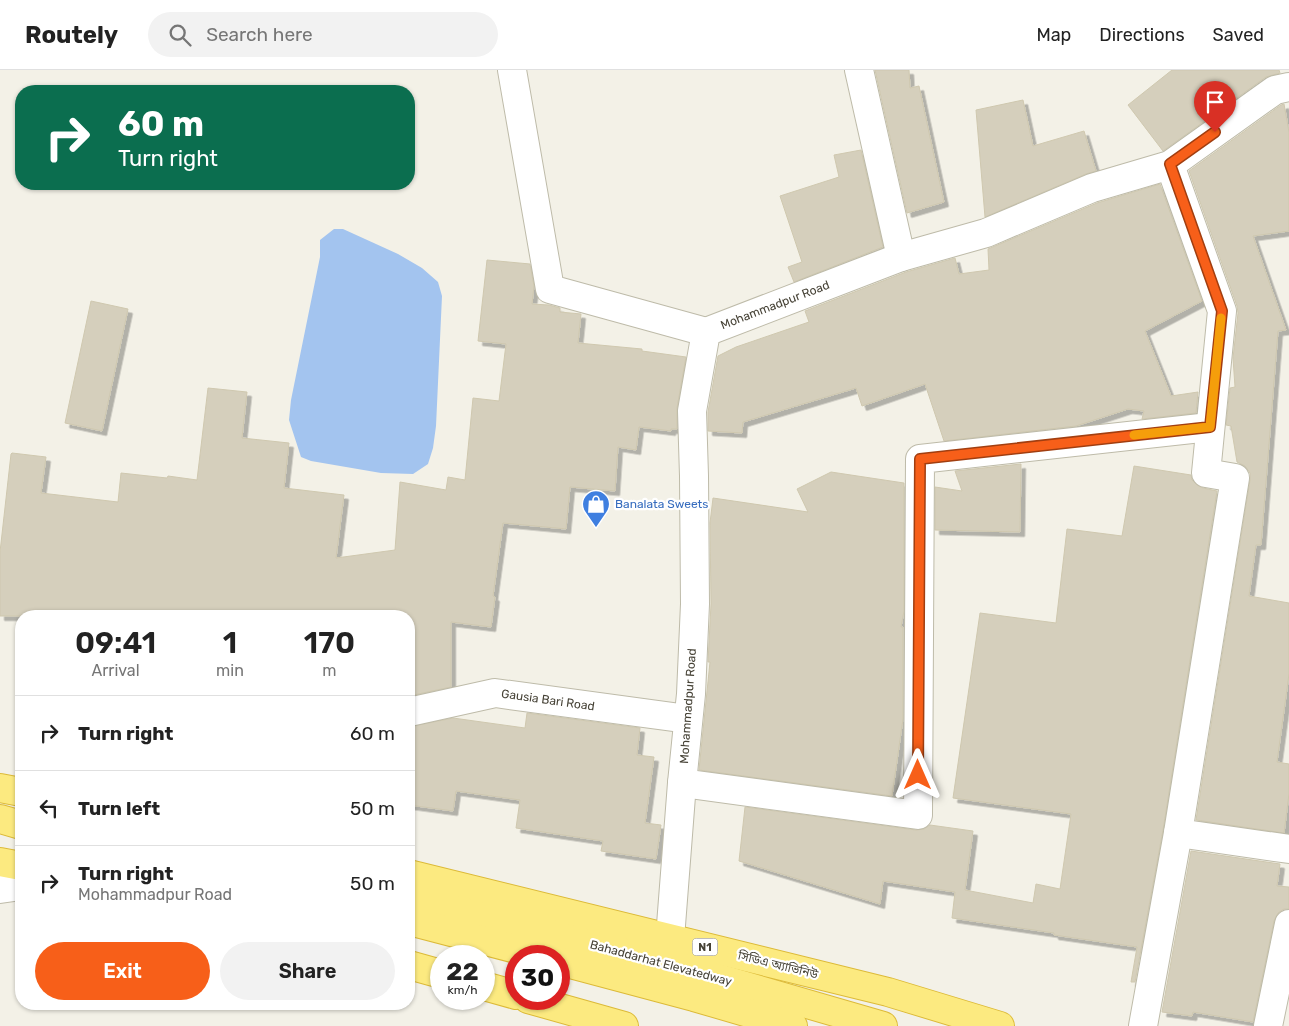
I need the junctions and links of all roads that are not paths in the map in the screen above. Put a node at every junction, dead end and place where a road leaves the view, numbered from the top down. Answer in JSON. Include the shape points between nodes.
{"nodes":[{"id":1,"x":512,"y":70,"type":"edge"},
{"id":2,"x":859,"y":70,"type":"edge"},
{"id":3,"x":1289,"y":86,"type":"edge"},
{"id":4,"x":1170,"y":164,"type":"junction"},
{"id":5,"x":901,"y":256,"type":"junction"},
{"id":6,"x":706,"y":332,"type":"junction"},
{"id":7,"x":1210,"y":427,"type":"junction"},
{"id":8,"x":415,"y":711,"type":"edge"},
{"id":9,"x":688,"y":719,"type":"junction"},
{"id":10,"x":682,"y":783,"type":"junction"},
{"id":11,"x":0,"y":788,"type":"edge"},
{"id":12,"x":15,"y":791,"type":"edge"},
{"id":13,"x":0,"y":803,"type":"edge"},
{"id":14,"x":15,"y":807,"type":"edge"},
{"id":15,"x":0,"y":819,"type":"edge"},
{"id":16,"x":15,"y":823,"type":"edge"},
{"id":17,"x":1178,"y":833,"type":"junction"},
{"id":18,"x":1289,"y":848,"type":"edge"},
{"id":19,"x":0,"y":862,"type":"edge"},
{"id":20,"x":15,"y":865,"type":"edge"},
{"id":21,"x":415,"y":875,"type":"edge"},
{"id":22,"x":15,"y":887,"type":"edge"},
{"id":23,"x":0,"y":889,"type":"edge"},
{"id":24,"x":415,"y":900,"type":"edge"},
{"id":25,"x":415,"y":923,"type":"edge"},
{"id":26,"x":1289,"y":924,"type":"edge"},
{"id":27,"x":670,"y":938,"type":"junction"},
{"id":28,"x":505,"y":946,"type":"edge"},
{"id":29,"x":570,"y":964,"type":"edge"},
{"id":30,"x":415,"y":967,"type":"edge"},
{"id":31,"x":430,"y":971,"type":"edge"},
{"id":32,"x":567,"y":1010,"type":"edge"},
{"id":33,"x":624,"y":1026,"type":"edge"},
{"id":34,"x":794,"y":1026,"type":"edge"},
{"id":35,"x":883,"y":1026,"type":"edge"},
{"id":36,"x":1000,"y":1026,"type":"edge"},
{"id":37,"x":1142,"y":1026,"type":"edge"},
{"id":38,"x":1268,"y":1026,"type":"edge"}],
"edges":[{"from":1,"to":6,"type":"street","via":[[550,289]]},
{"from":2,"to":5,"type":"street"},
{"from":3,"to":4,"type":"street","name":"Mohammadpur Road","via":[[1275,90]]},
{"from":4,"to":5,"type":"street","name":"Mohammadpur Road","via":[[1092,188],[986,233]]},
{"from":4,"to":7,"type":"street","via":[[1222,311]]},
{"from":5,"to":6,"type":"street","name":"Mohammadpur Road"},
{"from":6,"to":9,"type":"street","name":"Mohammadpur Road","via":[[692,411],[695,604]]},
{"from":7,"to":10,"type":"street","via":[[920,459],[918,815]]},
{"from":7,"to":17,"type":"street","via":[[1206,473],[1235,478]]},
{"from":8,"to":9,"type":"street","name":"Gausia Bari Road","via":[[495,693]]},
{"from":9,"to":10,"type":"street","name":"Mohammadpur Road"},
{"from":10,"to":27,"type":"street","name":"Mohammadpur Road"},
{"from":11,"to":12,"type":"highway"},
{"from":13,"to":14,"type":"highway"},
{"from":15,"to":16,"type":"highway"},
{"from":17,"to":18,"type":"street"},
{"from":17,"to":37,"type":"street"},
{"from":19,"to":20,"type":"highway"},
{"from":21,"to":27,"type":"highway","name":"সিডিএ অ্যাভিনিউ","number":"N1"},
{"from":22,"to":23,"type":"street"},
{"from":24,"to":35,"type":"highway","name":"Bahaddarhat Elevatedway","via":[[680,967]]},
{"from":25,"to":28,"type":"highway"},
{"from":26,"to":38,"type":"street"},
{"from":27,"to":36,"type":"highway","name":"সিডিএ অ্যাভিনিউ","number":"N1","via":[[888,992]]},
{"from":29,"to":34,"type":"highway","name":"Bahaddarhat Elevatedway"},
{"from":30,"to":31,"type":"highway"},
{"from":32,"to":33,"type":"highway"}]}
